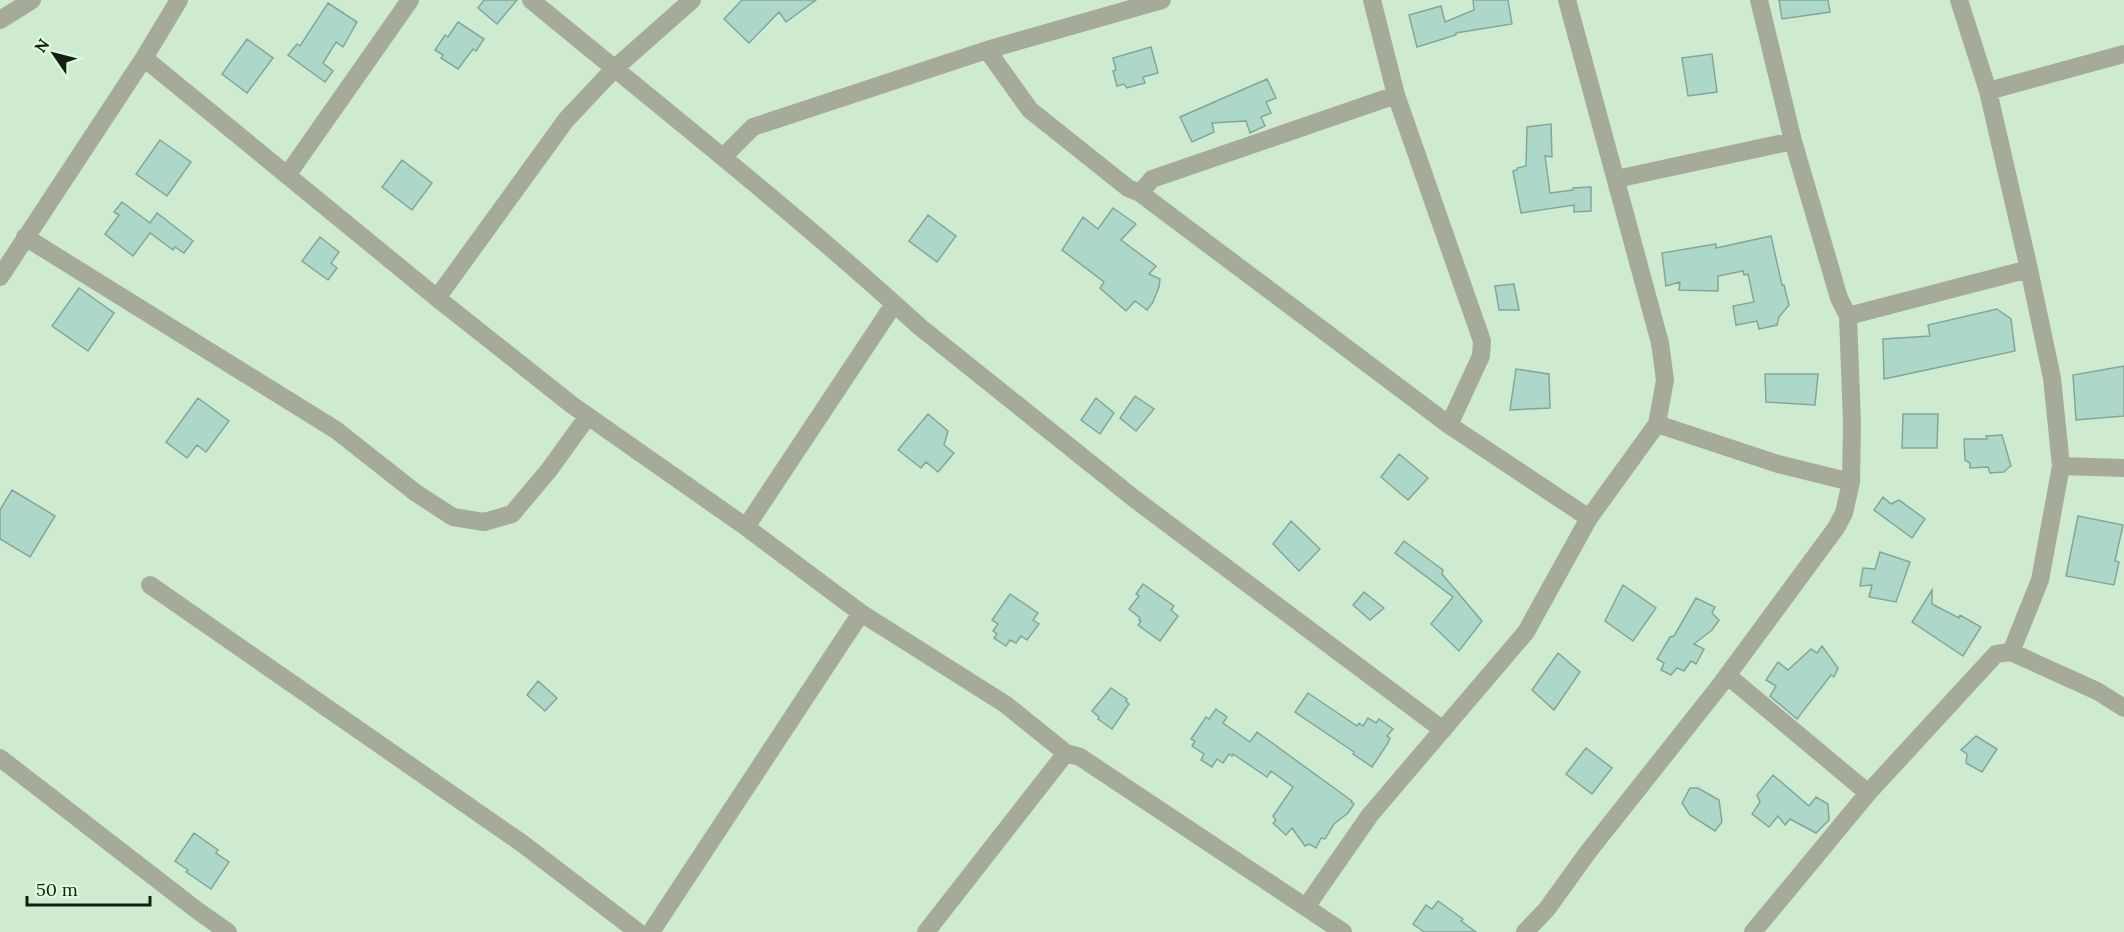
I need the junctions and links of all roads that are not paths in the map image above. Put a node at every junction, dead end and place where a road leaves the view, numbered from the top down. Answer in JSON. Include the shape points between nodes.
{"nodes":[{"id":1,"x":32,"y":0,"type":"edge"},
{"id":2,"x":179,"y":0,"type":"edge"},
{"id":3,"x":410,"y":0,"type":"edge"},
{"id":4,"x":531,"y":0,"type":"edge"},
{"id":5,"x":692,"y":0,"type":"edge"},
{"id":6,"x":1162,"y":0,"type":"edge"},
{"id":7,"x":1372,"y":0,"type":"edge"},
{"id":8,"x":1567,"y":0,"type":"edge"},
{"id":9,"x":1759,"y":0,"type":"edge"},
{"id":10,"x":1959,"y":0,"type":"edge"},
{"id":11,"x":0,"y":20,"type":"edge"},
{"id":12,"x":987,"y":50,"type":"junction"},
{"id":13,"x":2124,"y":54,"type":"edge"},
{"id":14,"x":144,"y":57,"type":"junction"},
{"id":15,"x":614,"y":69,"type":"junction"},
{"id":16,"x":1988,"y":91,"type":"junction"},
{"id":17,"x":1396,"y":95,"type":"junction"},
{"id":18,"x":1793,"y":141,"type":"junction"},
{"id":19,"x":723,"y":157,"type":"junction"},
{"id":20,"x":288,"y":174,"type":"junction"},
{"id":21,"x":1616,"y":180,"type":"junction"},
{"id":22,"x":1140,"y":193,"type":"junction"},
{"id":23,"x":25,"y":237,"type":"junction"},
{"id":24,"x":2029,"y":269,"type":"junction"},
{"id":25,"x":0,"y":277,"type":"edge"},
{"id":26,"x":437,"y":298,"type":"junction"},
{"id":27,"x":894,"y":304,"type":"junction"},
{"id":28,"x":1848,"y":315,"type":"junction"},
{"id":29,"x":588,"y":416,"type":"junction"},
{"id":30,"x":1657,"y":424,"type":"junction"},
{"id":31,"x":1449,"y":425,"type":"junction"},
{"id":32,"x":2061,"y":466,"type":"junction"},
{"id":33,"x":2124,"y":468,"type":"edge"},
{"id":34,"x":1851,"y":482,"type":"junction"},
{"id":35,"x":1589,"y":518,"type":"junction"},
{"id":36,"x":746,"y":527,"type":"junction"},
{"id":37,"x":150,"y":585,"type":"dead end"},
{"id":38,"x":861,"y":613,"type":"junction"},
{"id":39,"x":2011,"y":652,"type":"junction"},
{"id":40,"x":1728,"y":676,"type":"junction"},
{"id":41,"x":2124,"y":708,"type":"edge"},
{"id":42,"x":1443,"y":730,"type":"junction"},
{"id":43,"x":1066,"y":753,"type":"junction"},
{"id":44,"x":0,"y":758,"type":"edge"},
{"id":45,"x":1868,"y":793,"type":"junction"},
{"id":46,"x":1306,"y":907,"type":"junction"},
{"id":47,"x":930,"y":930,"type":"edge"},
{"id":48,"x":228,"y":932,"type":"edge"},
{"id":49,"x":638,"y":932,"type":"edge"},
{"id":50,"x":651,"y":932,"type":"edge"},
{"id":51,"x":1343,"y":932,"type":"edge"},
{"id":52,"x":1525,"y":932,"type":"edge"},
{"id":53,"x":1753,"y":932,"type":"edge"}],
"edges":[{"from":1,"to":11,"type":"street"},
{"from":2,"to":14,"type":"street"},
{"from":3,"to":20,"type":"street"},
{"from":4,"to":15,"type":"street"},
{"from":5,"to":15,"type":"street"},
{"from":6,"to":12,"type":"street"},
{"from":7,"to":17,"type":"street"},
{"from":8,"to":21,"type":"street"},
{"from":9,"to":18,"type":"street"},
{"from":10,"to":16,"type":"street"},
{"from":12,"to":19,"type":"street","via":[[753,127]]},
{"from":12,"to":22,"type":"street","via":[[1030,111],[1128,188]]},
{"from":13,"to":16,"type":"street"},
{"from":14,"to":20,"type":"street"},
{"from":14,"to":23,"type":"street"},
{"from":15,"to":19,"type":"street"},
{"from":15,"to":26,"type":"street","via":[[566,120]]},
{"from":16,"to":24,"type":"street"},
{"from":17,"to":22,"type":"street","via":[[1152,179]]},
{"from":17,"to":31,"type":"street","via":[[1482,341],[1481,356]]},
{"from":18,"to":21,"type":"street"},
{"from":18,"to":28,"type":"street","via":[[1839,298]]},
{"from":19,"to":27,"type":"street"},
{"from":20,"to":26,"type":"street"},
{"from":21,"to":30,"type":"street","via":[[1660,343],[1665,380]]},
{"from":22,"to":31,"type":"street"},
{"from":23,"to":25,"type":"street"},
{"from":23,"to":29,"type":"street","via":[[336,430],[453,517],[484,522],[512,514]]},
{"from":24,"to":28,"type":"street"},
{"from":24,"to":32,"type":"street","via":[[2052,378]]},
{"from":26,"to":29,"type":"street"},
{"from":27,"to":36,"type":"street"},
{"from":27,"to":42,"type":"street","via":[[1136,500]]},
{"from":28,"to":34,"type":"street"},
{"from":29,"to":36,"type":"street"},
{"from":30,"to":34,"type":"street","via":[[1778,464]]},
{"from":30,"to":35,"type":"street"},
{"from":31,"to":35,"type":"street"},
{"from":32,"to":33,"type":"street"},
{"from":32,"to":39,"type":"street","via":[[2040,580]]},
{"from":34,"to":40,"type":"street","via":[[1836,528]]},
{"from":35,"to":42,"type":"street","via":[[1526,632]]},
{"from":36,"to":38,"type":"street"},
{"from":37,"to":49,"type":"street","via":[[523,844]]},
{"from":38,"to":43,"type":"street","via":[[1005,705]]},
{"from":38,"to":50,"type":"street"},
{"from":39,"to":41,"type":"street","via":[[2097,691]]},
{"from":39,"to":45,"type":"street","via":[[1996,654]]},
{"from":40,"to":45,"type":"street"},
{"from":40,"to":52,"type":"street"},
{"from":42,"to":46,"type":"street","via":[[1370,814]]},
{"from":43,"to":46,"type":"street","via":[[1080,757]]},
{"from":43,"to":47,"type":"street"},
{"from":44,"to":48,"type":"street"},
{"from":45,"to":53,"type":"street"},
{"from":46,"to":51,"type":"street"}]}
